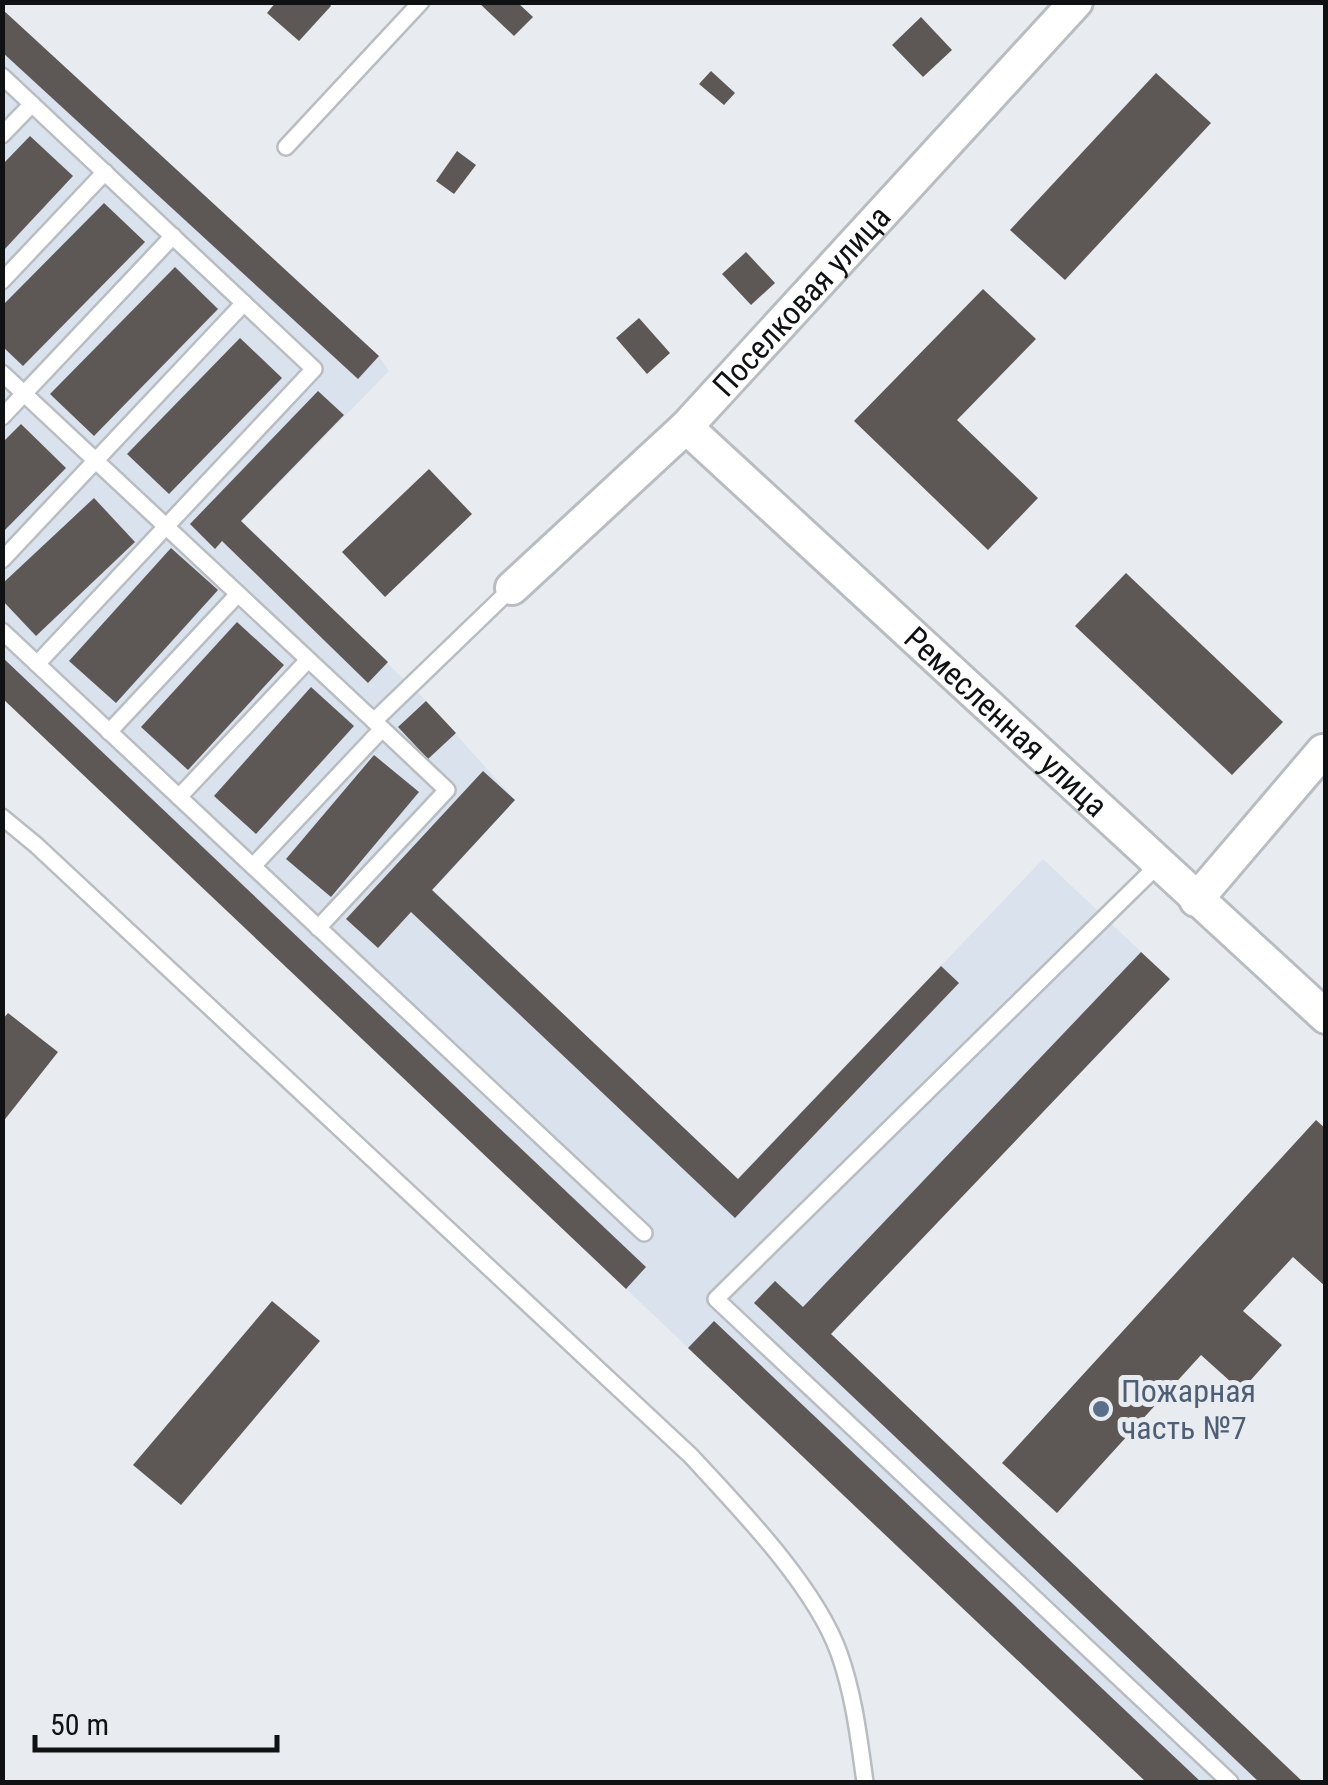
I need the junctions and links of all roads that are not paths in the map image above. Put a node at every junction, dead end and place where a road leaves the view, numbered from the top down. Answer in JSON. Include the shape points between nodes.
{"nodes":[{"id":1,"x":421,"y":2,"type":"edge"},
{"id":2,"x":1076,"y":2,"type":"edge"},
{"id":3,"x":2,"y":76,"type":"edge"},
{"id":4,"x":32,"y":104,"type":"junction"},
{"id":5,"x":2,"y":135,"type":"edge"},
{"id":6,"x":286,"y":147,"type":"dead end"},
{"id":7,"x":105,"y":172,"type":"junction"},
{"id":8,"x":173,"y":236,"type":"junction"},
{"id":9,"x":2,"y":281,"type":"edge"},
{"id":10,"x":244,"y":303,"type":"junction"},
{"id":11,"x":2,"y":374,"type":"edge"},
{"id":12,"x":24,"y":394,"type":"junction"},
{"id":13,"x":2,"y":417,"type":"edge"},
{"id":14,"x":686,"y":428,"type":"junction"},
{"id":15,"x":96,"y":461,"type":"junction"},
{"id":16,"x":166,"y":526,"type":"junction"},
{"id":17,"x":2,"y":560,"type":"edge"},
{"id":18,"x":512,"y":588,"type":"joint"},
{"id":19,"x":238,"y":594,"type":"junction"},
{"id":20,"x":2,"y":631,"type":"edge"},
{"id":21,"x":308,"y":660,"type":"junction"},
{"id":22,"x":37,"y":664,"type":"junction"},
{"id":23,"x":378,"y":725,"type":"junction"},
{"id":24,"x":109,"y":732,"type":"junction"},
{"id":25,"x":1323,"y":752,"type":"edge"},
{"id":26,"x":179,"y":797,"type":"junction"},
{"id":27,"x":2,"y":818,"type":"edge"},
{"id":28,"x":253,"y":866,"type":"junction"},
{"id":29,"x":1158,"y":866,"type":"junction"},
{"id":30,"x":1196,"y":900,"type":"junction"},
{"id":31,"x":318,"y":928,"type":"junction"},
{"id":32,"x":1326,"y":1017,"type":"edge"},
{"id":33,"x":644,"y":1233,"type":"dead end"},
{"id":34,"x":864,"y":1782,"type":"edge"},
{"id":35,"x":1230,"y":1782,"type":"edge"}],
"edges":[{"from":1,"to":6,"type":"lane"},
{"from":2,"to":14,"type":"street","name":"Поселковая улица"},
{"from":3,"to":4,"type":"lane"},
{"from":4,"to":5,"type":"lane"},
{"from":4,"to":7,"type":"lane"},
{"from":7,"to":8,"type":"lane"},
{"from":7,"to":9,"type":"lane"},
{"from":8,"to":10,"type":"lane"},
{"from":8,"to":12,"type":"lane"},
{"from":10,"to":15,"type":"lane"},
{"from":10,"to":16,"type":"lane","via":[[314,369]]},
{"from":11,"to":12,"type":"lane"},
{"from":12,"to":13,"type":"lane"},
{"from":12,"to":15,"type":"lane"},
{"from":14,"to":18,"type":"street","name":"Поселковая улица"},
{"from":14,"to":29,"type":"street","name":"Ремесленная улица"},
{"from":15,"to":16,"type":"lane"},
{"from":15,"to":17,"type":"lane"},
{"from":16,"to":19,"type":"lane"},
{"from":16,"to":22,"type":"lane"},
{"from":18,"to":23,"type":"lane"},
{"from":19,"to":21,"type":"lane"},
{"from":19,"to":24,"type":"lane"},
{"from":20,"to":22,"type":"lane"},
{"from":21,"to":23,"type":"lane"},
{"from":21,"to":26,"type":"lane"},
{"from":22,"to":24,"type":"lane"},
{"from":23,"to":28,"type":"lane"},
{"from":23,"to":31,"type":"lane","via":[[447,790]]},
{"from":24,"to":26,"type":"lane"},
{"from":25,"to":30,"type":"street"},
{"from":26,"to":28,"type":"lane"},
{"from":27,"to":34,"type":"lane","via":[[691,1456],[744,1513],[802,1586],[839,1650]]},
{"from":28,"to":31,"type":"lane"},
{"from":29,"to":30,"type":"street","name":"Ремесленная улица"},
{"from":29,"to":35,"type":"lane","via":[[716,1299]]},
{"from":30,"to":32,"type":"street","name":"Ремесленная улица"},
{"from":31,"to":33,"type":"lane"}]}
